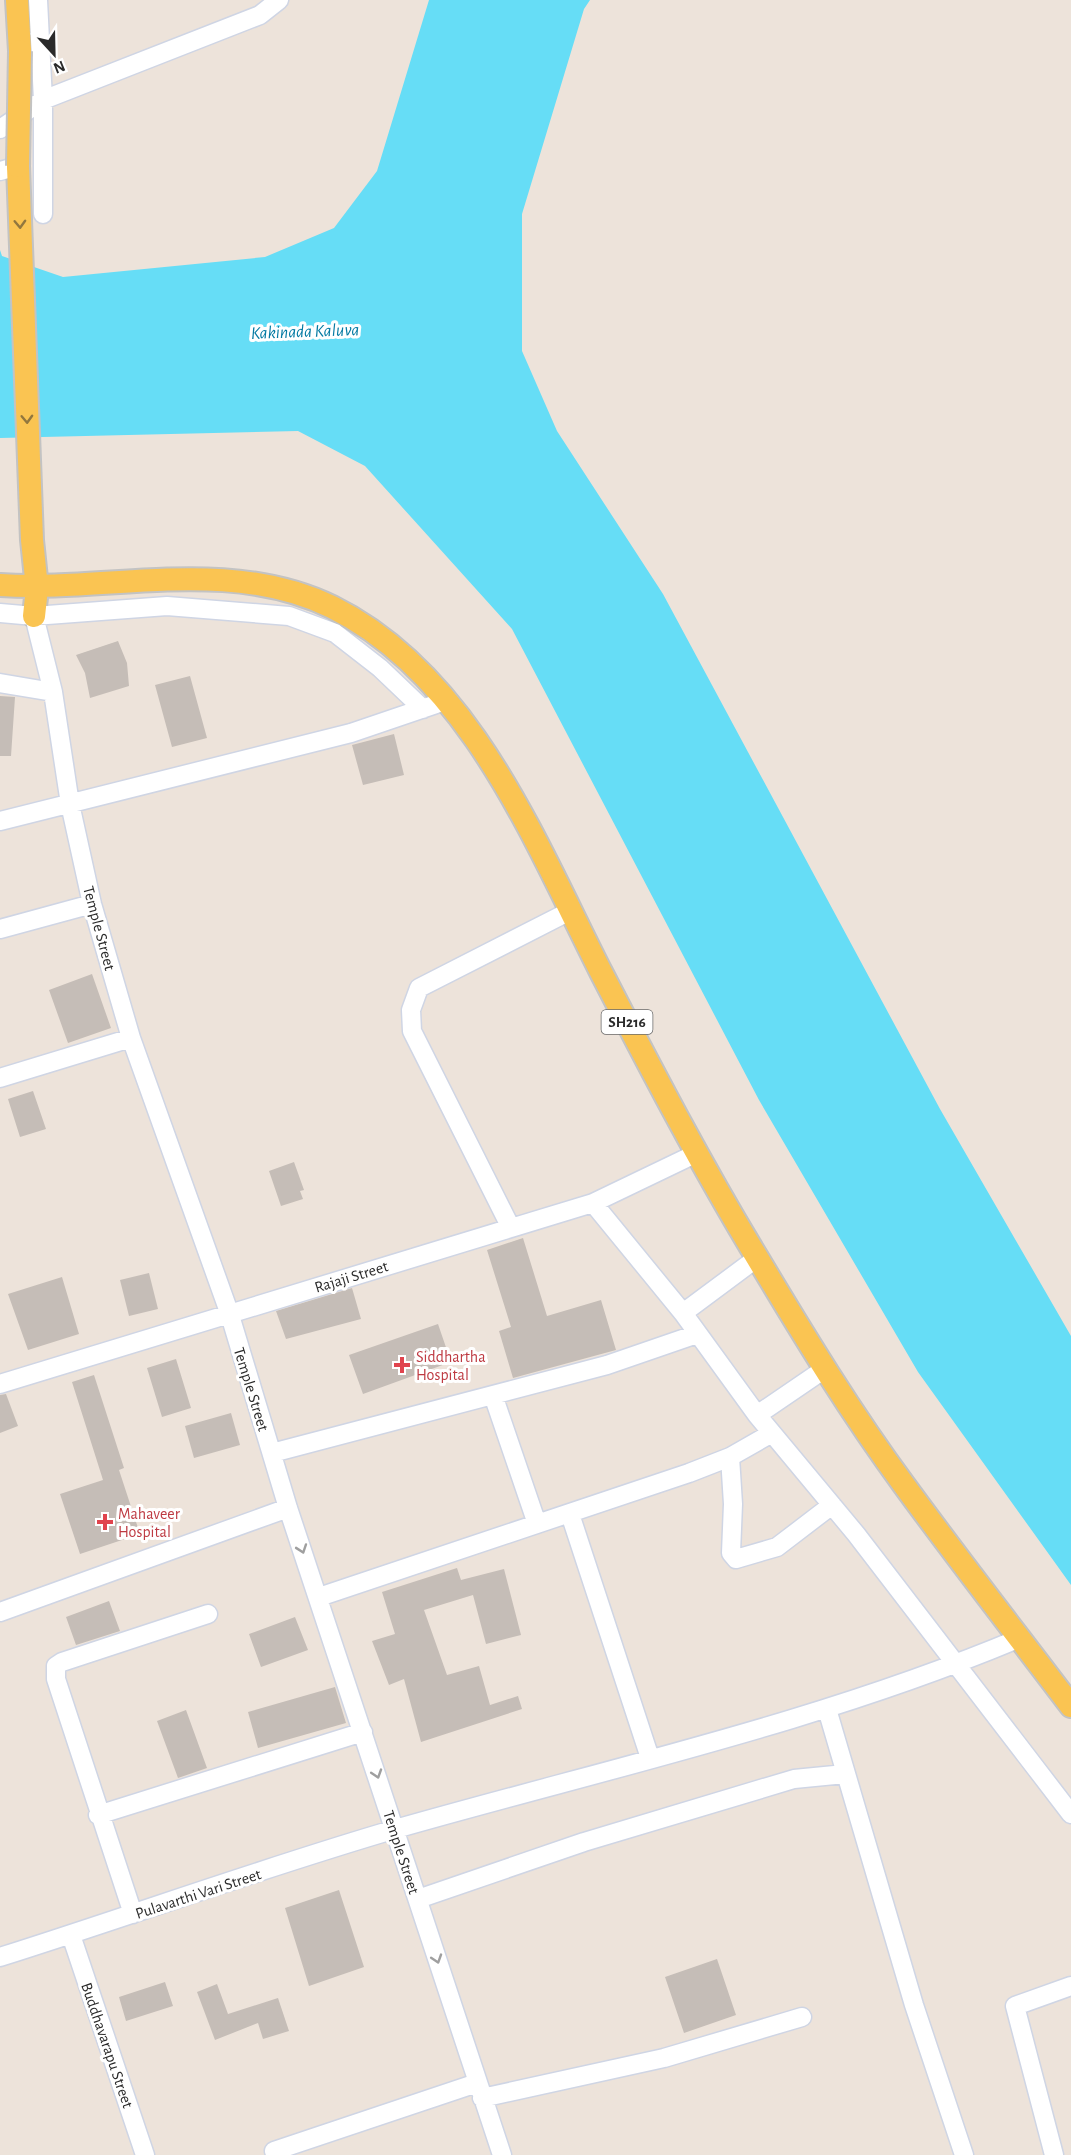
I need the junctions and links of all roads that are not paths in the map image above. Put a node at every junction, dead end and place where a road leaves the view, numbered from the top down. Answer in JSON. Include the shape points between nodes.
{"nodes":[{"id":1,"x":18,"y":0,"type":"edge"},
{"id":2,"x":38,"y":0,"type":"edge"},
{"id":3,"x":279,"y":0,"type":"edge"},
{"id":4,"x":43,"y":100,"type":"junction"},
{"id":5,"x":0,"y":129,"type":"edge"},
{"id":6,"x":9,"y":169,"type":"edge"},
{"id":7,"x":43,"y":214,"type":"dead end"},
{"id":8,"x":0,"y":585,"type":"edge"},
{"id":9,"x":37,"y":588,"type":"junction"},
{"id":10,"x":0,"y":613,"type":"edge"},
{"id":11,"x":34,"y":616,"type":"junction"},
{"id":12,"x":0,"y":683,"type":"edge"},
{"id":13,"x":53,"y":693,"type":"junction"},
{"id":14,"x":448,"y":700,"type":"junction"},
{"id":15,"x":423,"y":709,"type":"junction"},
{"id":16,"x":70,"y":804,"type":"junction"},
{"id":17,"x":0,"y":821,"type":"edge"},
{"id":18,"x":92,"y":904,"type":"junction"},
{"id":19,"x":570,"y":911,"type":"junction"},
{"id":20,"x":0,"y":929,"type":"edge"},
{"id":21,"x":131,"y":1038,"type":"junction"},
{"id":22,"x":0,"y":1078,"type":"edge"},
{"id":23,"x":695,"y":1154,"type":"junction"},
{"id":24,"x":593,"y":1203,"type":"junction"},
{"id":25,"x":511,"y":1228,"type":"junction"},
{"id":26,"x":757,"y":1257,"type":"junction"},
{"id":27,"x":229,"y":1312,"type":"junction"},
{"id":28,"x":682,"y":1313,"type":"junction"},
{"id":29,"x":697,"y":1334,"type":"junction"},
{"id":30,"x":826,"y":1368,"type":"junction"},
{"id":31,"x":0,"y":1384,"type":"edge"},
{"id":32,"x":493,"y":1395,"type":"junction"},
{"id":33,"x":756,"y":1415,"type":"junction"},
{"id":34,"x":772,"y":1433,"type":"junction"},
{"id":35,"x":272,"y":1453,"type":"junction"},
{"id":36,"x":730,"y":1457,"type":"junction"},
{"id":37,"x":832,"y":1505,"type":"junction"},
{"id":38,"x":288,"y":1508,"type":"junction"},
{"id":39,"x":570,"y":1514,"type":"junction"},
{"id":40,"x":537,"y":1524,"type":"junction"},
{"id":41,"x":319,"y":1597,"type":"junction"},
{"id":42,"x":0,"y":1612,"type":"edge"},
{"id":43,"x":208,"y":1614,"type":"dead end"},
{"id":44,"x":1020,"y":1638,"type":"junction"},
{"id":45,"x":955,"y":1666,"type":"junction"},
{"id":46,"x":1071,"y":1706,"type":"edge"},
{"id":47,"x":827,"y":1709,"type":"junction"},
{"id":48,"x":363,"y":1732,"type":"junction"},
{"id":49,"x":650,"y":1758,"type":"junction"},
{"id":50,"x":845,"y":1774,"type":"junction"},
{"id":51,"x":1071,"y":1814,"type":"edge"},
{"id":52,"x":98,"y":1815,"type":"junction"},
{"id":53,"x":395,"y":1829,"type":"junction"},
{"id":54,"x":418,"y":1899,"type":"junction"},
{"id":55,"x":133,"y":1914,"type":"junction"},
{"id":56,"x":71,"y":1935,"type":"junction"},
{"id":57,"x":0,"y":1957,"type":"edge"},
{"id":58,"x":1071,"y":1986,"type":"edge"},
{"id":59,"x":802,"y":2017,"type":"dead end"},
{"id":60,"x":479,"y":2091,"type":"junction"},
{"id":61,"x":274,"y":2151,"type":"dead end"},
{"id":62,"x":145,"y":2155,"type":"edge"},
{"id":63,"x":502,"y":2155,"type":"edge"},
{"id":64,"x":964,"y":2155,"type":"edge"},
{"id":65,"x":1054,"y":2155,"type":"edge"}],
"edges":[{"from":1,"to":6,"type":"main road","bridge":true,"via":[[20,51]]},
{"from":2,"to":4,"type":"street"},
{"from":3,"to":4,"type":"street","via":[[260,15]]},
{"from":4,"to":5,"type":"street"},
{"from":4,"to":7,"type":"street"},
{"from":6,"to":9,"type":"main road","one_way":true},
{"from":8,"to":9,"type":"main road","number":"SH216"},
{"from":9,"to":11,"type":"main road"},
{"from":9,"to":14,"type":"main road","number":"SH216","via":[[226,579],[274,588],[331,607],[393,646]]},
{"from":10,"to":11,"type":"street"},
{"from":11,"to":13,"type":"street","name":"Temple Street"},
{"from":11,"to":15,"type":"street","via":[[168,606],[290,616],[335,633]]},
{"from":12,"to":13,"type":"street"},
{"from":13,"to":16,"type":"street","name":"Temple Street"},
{"from":14,"to":15,"type":"street"},
{"from":14,"to":19,"type":"main road","number":"SH216","via":[[491,762]]},
{"from":15,"to":16,"type":"street","via":[[351,733]]},
{"from":16,"to":17,"type":"street"},
{"from":16,"to":18,"type":"street","name":"Temple Street"},
{"from":18,"to":20,"type":"street"},
{"from":18,"to":21,"type":"street","name":"Temple Street"},
{"from":19,"to":23,"type":"main road","number":"SH216"},
{"from":19,"to":25,"type":"street","via":[[419,988],[411,1010],[412,1031]]},
{"from":21,"to":22,"type":"street"},
{"from":21,"to":27,"type":"street","name":"Temple Street"},
{"from":23,"to":24,"type":"street","name":"Rajaji Street"},
{"from":23,"to":26,"type":"main road","number":"SH216"},
{"from":24,"to":25,"type":"street","name":"Rajaji Street"},
{"from":24,"to":28,"type":"street"},
{"from":25,"to":27,"type":"street","name":"Rajaji Street"},
{"from":26,"to":28,"type":"street"},
{"from":26,"to":30,"type":"main road","number":"SH216"},
{"from":27,"to":31,"type":"street","name":"Rajaji Street"},
{"from":27,"to":35,"type":"street","name":"Temple Street"},
{"from":28,"to":29,"type":"street"},
{"from":29,"to":32,"type":"street","via":[[607,1365]]},
{"from":29,"to":33,"type":"street"},
{"from":30,"to":33,"type":"street"},
{"from":30,"to":44,"type":"main road","number":"SH216","via":[[902,1482]]},
{"from":32,"to":35,"type":"street"},
{"from":32,"to":40,"type":"street"},
{"from":33,"to":34,"type":"street"},
{"from":34,"to":36,"type":"street"},
{"from":34,"to":37,"type":"street"},
{"from":35,"to":38,"type":"street","name":"Temple Street"},
{"from":36,"to":37,"type":"street","via":[[731,1552],[736,1559],[777,1546]]},
{"from":36,"to":39,"type":"street"},
{"from":37,"to":45,"type":"street"},
{"from":38,"to":41,"type":"street","name":"Temple Street","one_way":true},
{"from":38,"to":42,"type":"street"},
{"from":39,"to":40,"type":"street"},
{"from":39,"to":49,"type":"street"},
{"from":40,"to":41,"type":"street"},
{"from":41,"to":48,"type":"street","name":"Temple Street"},
{"from":43,"to":52,"type":"street","via":[[56,1666],[56,1679]]},
{"from":44,"to":45,"type":"street","name":"Pulavarthi Vari Street"},
{"from":44,"to":46,"type":"main road","number":"SH216"},
{"from":45,"to":47,"type":"street","name":"Pulavarthi Vari Street"},
{"from":45,"to":51,"type":"street"},
{"from":47,"to":49,"type":"street","name":"Pulavarthi Vari Street"},
{"from":47,"to":50,"type":"street"},
{"from":48,"to":52,"type":"street"},
{"from":48,"to":53,"type":"street","name":"Temple Street","one_way":true},
{"from":49,"to":53,"type":"street","name":"Pulavarthi Vari Street"},
{"from":50,"to":54,"type":"street","via":[[794,1779],[584,1842]]},
{"from":50,"to":64,"type":"street","via":[[914,2005]]},
{"from":52,"to":55,"type":"street"},
{"from":53,"to":54,"type":"street","name":"Temple Street"},
{"from":53,"to":55,"type":"street","name":"Pulavarthi Vari Street"},
{"from":54,"to":60,"type":"street","name":"Temple Street","one_way":true},
{"from":55,"to":56,"type":"street","name":"Pulavarthi Vari Street"},
{"from":56,"to":57,"type":"street","name":"Pulavarthi Vari Street"},
{"from":56,"to":62,"type":"street","name":"Buddhavarapu Street"},
{"from":58,"to":65,"type":"street","via":[[1015,2006]]},
{"from":59,"to":60,"type":"street","via":[[664,2058]]},
{"from":60,"to":61,"type":"street"},
{"from":60,"to":63,"type":"street","name":"Temple Street"}]}
